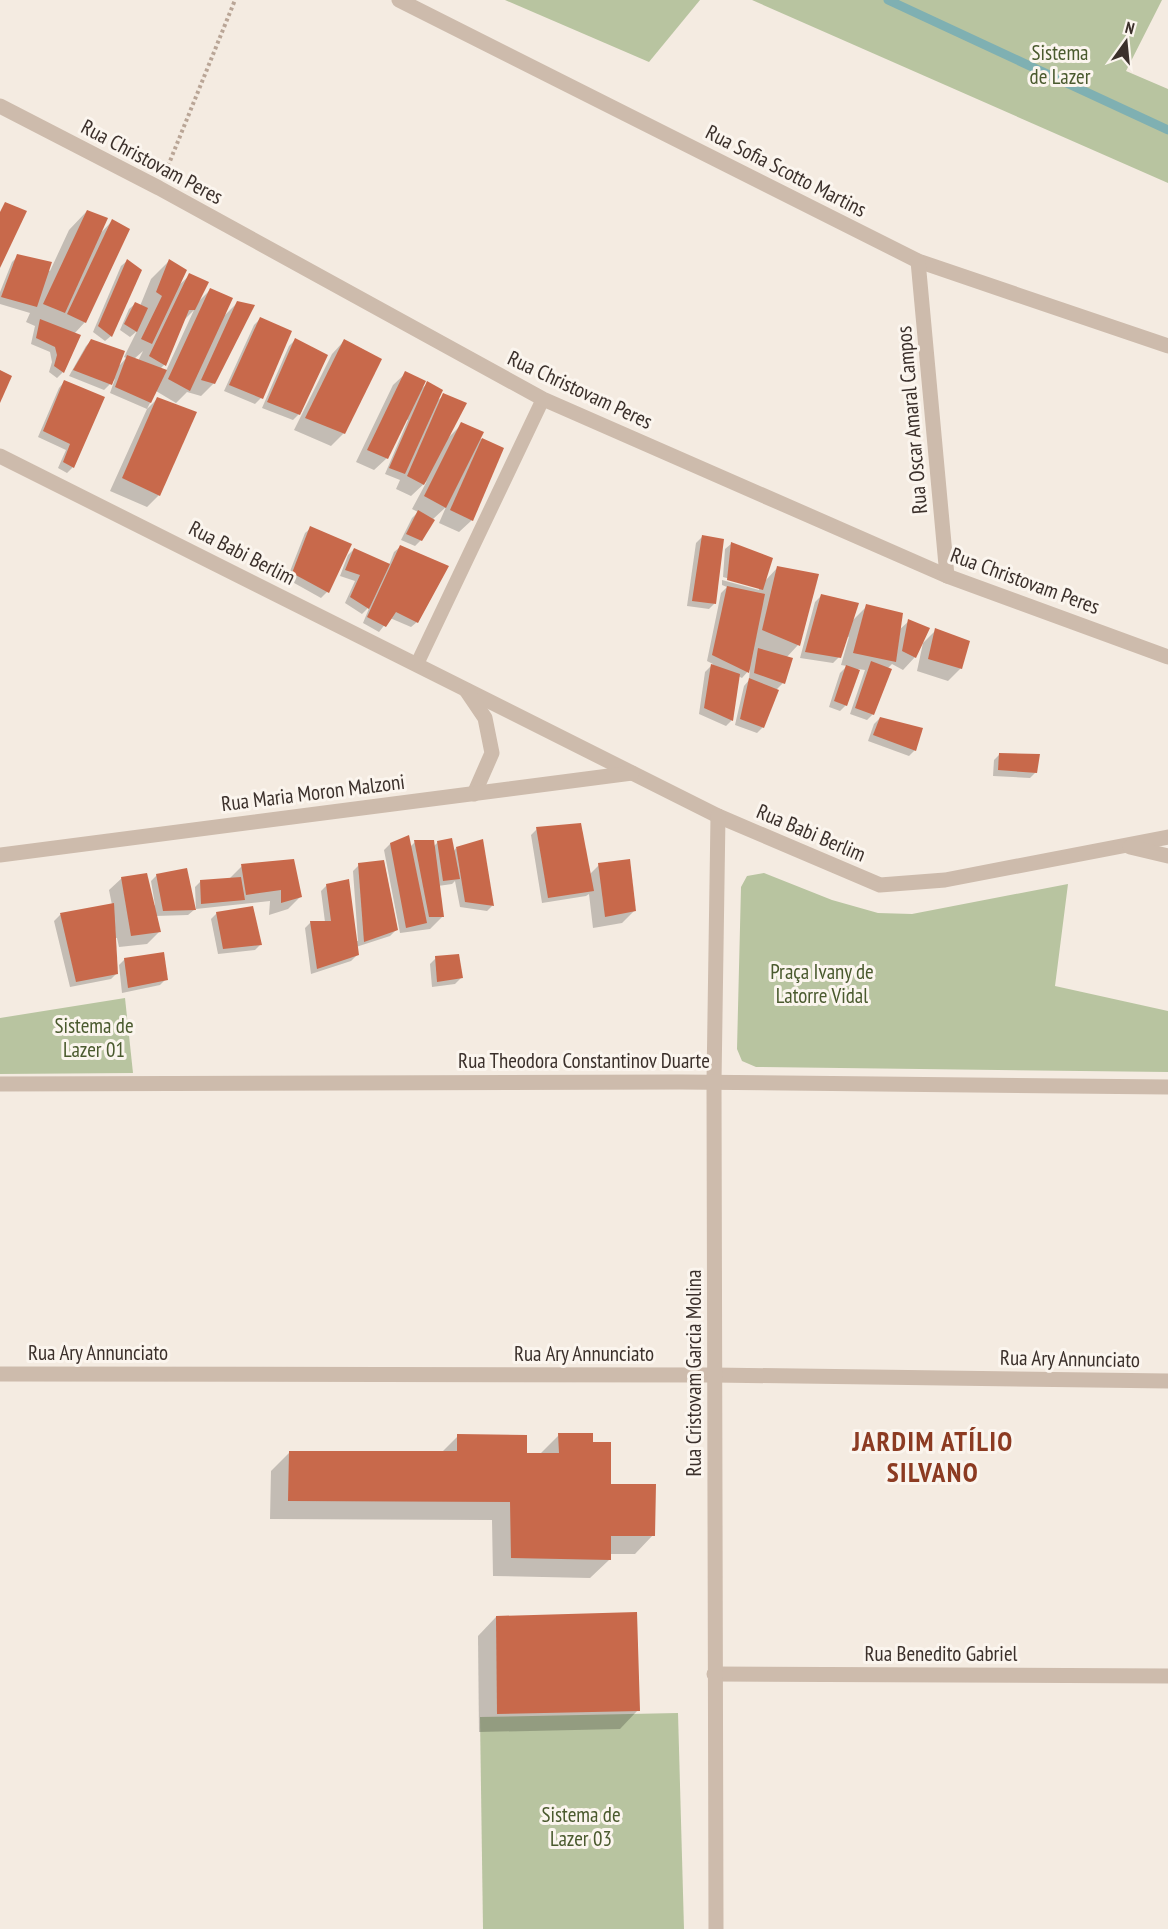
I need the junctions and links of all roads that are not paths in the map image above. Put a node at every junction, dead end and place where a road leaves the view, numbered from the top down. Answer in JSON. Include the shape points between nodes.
{"nodes":[{"id":1,"x":399,"y":0,"type":"edge"},
{"id":2,"x":0,"y":106,"type":"edge"},
{"id":3,"x":918,"y":261,"type":"junction"},
{"id":4,"x":1168,"y":346,"type":"edge"},
{"id":5,"x":543,"y":399,"type":"junction"},
{"id":6,"x":0,"y":456,"type":"edge"},
{"id":7,"x":947,"y":576,"type":"junction"},
{"id":8,"x":1168,"y":657,"type":"edge"},
{"id":9,"x":417,"y":664,"type":"junction"},
{"id":10,"x":464,"y":688,"type":"junction"},
{"id":11,"x":632,"y":773,"type":"junction"},
{"id":12,"x":474,"y":794,"type":"junction"},
{"id":13,"x":718,"y":816,"type":"junction"},
{"id":14,"x":1168,"y":837,"type":"edge"},
{"id":15,"x":1126,"y":846,"type":"junction"},
{"id":16,"x":0,"y":855,"type":"edge"},
{"id":17,"x":1168,"y":856,"type":"edge"},
{"id":18,"x":714,"y":1082,"type":"junction"},
{"id":19,"x":0,"y":1084,"type":"edge"},
{"id":20,"x":1168,"y":1087,"type":"edge"},
{"id":21,"x":0,"y":1374,"type":"edge"},
{"id":22,"x":715,"y":1376,"type":"junction"},
{"id":23,"x":1168,"y":1381,"type":"edge"},
{"id":24,"x":714,"y":1674,"type":"junction"},
{"id":25,"x":1168,"y":1676,"type":"edge"},
{"id":26,"x":716,"y":1929,"type":"edge"}],
"edges":[{"from":1,"to":3,"type":"street","name":"Rua Sofia Scotto Martins"},
{"from":2,"to":5,"type":"street","name":"Rua Christovam Peres","via":[[159,188]]},
{"from":3,"to":4,"type":"street","name":"Rua Sofia Scotto Martins"},
{"from":3,"to":7,"type":"street","name":"Rua Oscar Amaral Campos"},
{"from":5,"to":7,"type":"street","name":"Rua Christovam Peres"},
{"from":5,"to":9,"type":"lane"},
{"from":6,"to":9,"type":"street","name":"Rua Babi Berlim"},
{"from":7,"to":8,"type":"street","name":"Rua Christovam Peres"},
{"from":9,"to":10,"type":"street","name":"Rua Babi Berlim"},
{"from":10,"to":11,"type":"street","name":"Rua Babi Berlim"},
{"from":10,"to":12,"type":"street","name":"Rua Babi Berlim","via":[[485,718],[492,753]]},
{"from":11,"to":12,"type":"street","name":"Rua Maria Moron Malzoni"},
{"from":11,"to":13,"type":"street","name":"Rua Babi Berlim"},
{"from":12,"to":16,"type":"street","name":"Rua Maria Moron Malzoni"},
{"from":13,"to":15,"type":"street","name":"Rua Babi Berlim","via":[[880,885],[945,880]]},
{"from":13,"to":18,"type":"street","name":"Rua Cristovam Garcia Molina"},
{"from":14,"to":15,"type":"street","name":"Rua Babi Berlim"},
{"from":15,"to":17,"type":"street"},
{"from":18,"to":19,"type":"street","name":"Rua Theodora Constantinov Duarte"},
{"from":18,"to":20,"type":"street","name":"Rua Theodora Constantinov Duarte"},
{"from":18,"to":22,"type":"street","name":"Rua Cristovam Garcia Molina"},
{"from":21,"to":22,"type":"street","name":"Rua Ary Annunciato"},
{"from":22,"to":23,"type":"street","name":"Rua Ary Annunciato"},
{"from":22,"to":24,"type":"street","name":"Rua Cristovam Garcia Molina"},
{"from":24,"to":25,"type":"street","name":"Rua Benedito Gabriel"},
{"from":24,"to":26,"type":"street","name":"Rua Cristovam Garcia Molina"}]}
